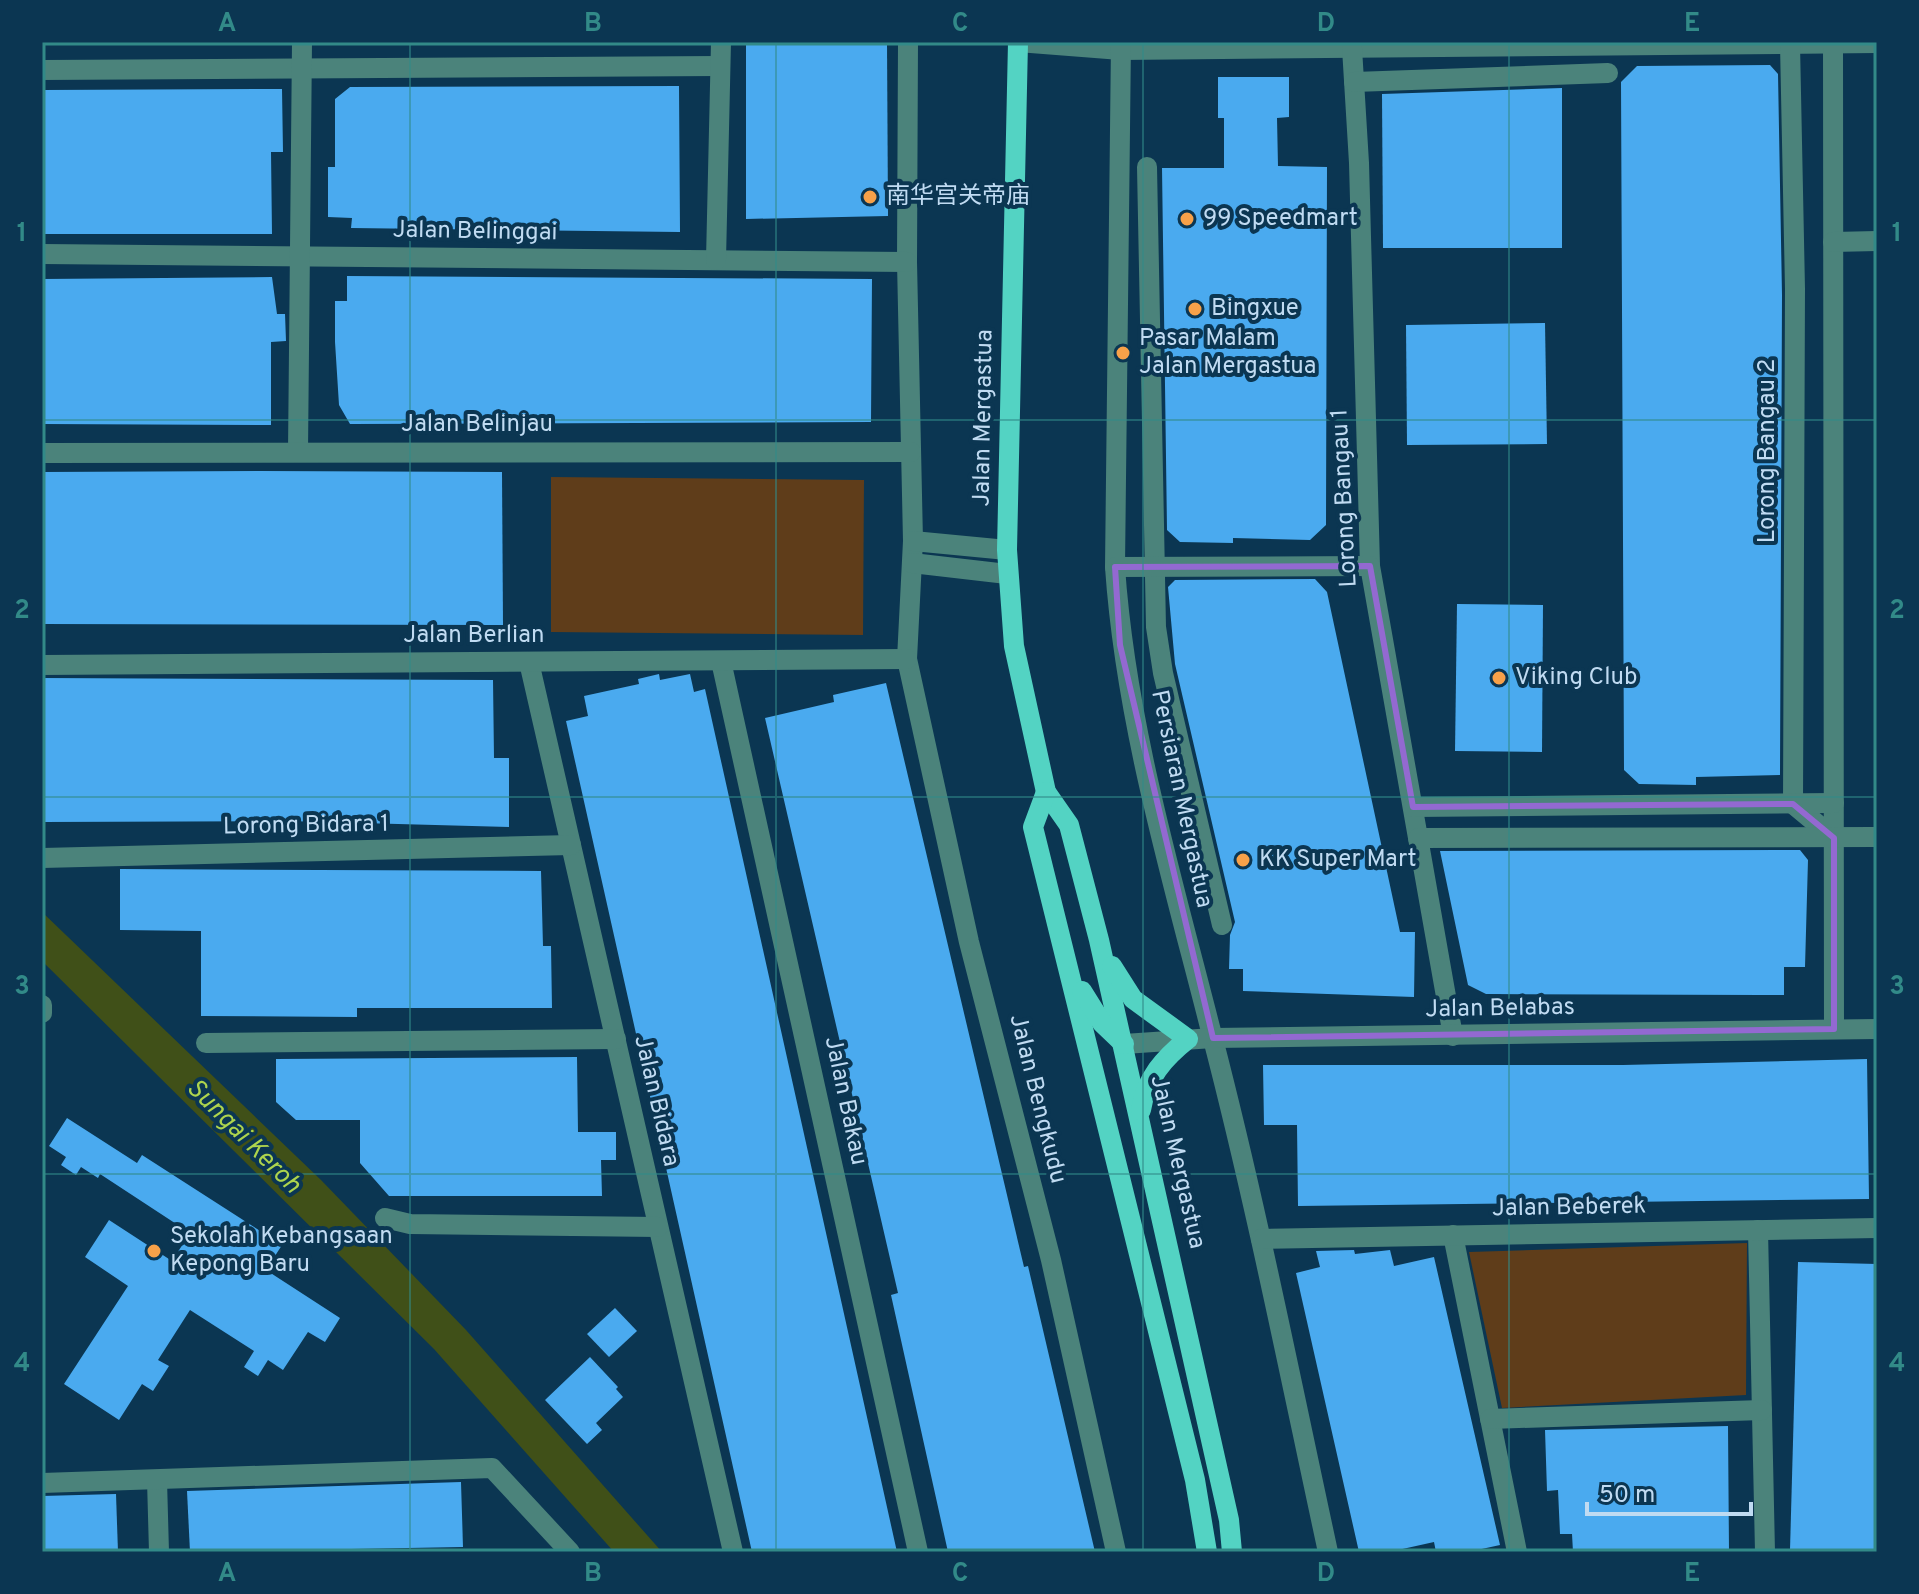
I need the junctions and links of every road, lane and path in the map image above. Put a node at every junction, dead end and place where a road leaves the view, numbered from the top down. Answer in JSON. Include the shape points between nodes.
{"nodes":[{"id":1,"x":302,"y":42,"type":"edge"},
{"id":2,"x":721,"y":42,"type":"edge"},
{"id":3,"x":908,"y":42,"type":"edge"},
{"id":4,"x":1018,"y":42,"type":"edge"},
{"id":5,"x":1593,"y":43,"type":"edge"},
{"id":6,"x":1877,"y":43,"type":"edge"},
{"id":7,"x":1790,"y":44,"type":"junction"},
{"id":8,"x":1833,"y":44,"type":"junction"},
{"id":9,"x":1121,"y":46,"type":"edge"},
{"id":10,"x":1352,"y":48,"type":"junction"},
{"id":11,"x":720,"y":66,"type":"junction"},
{"id":12,"x":302,"y":69,"type":"junction"},
{"id":13,"x":42,"y":70,"type":"edge"},
{"id":14,"x":1608,"y":73,"type":"dead end"},
{"id":15,"x":1354,"y":82,"type":"junction"},
{"id":16,"x":1147,"y":167,"type":"dead end"},
{"id":17,"x":1877,"y":241,"type":"edge"},
{"id":18,"x":1833,"y":242,"type":"junction"},
{"id":19,"x":42,"y":254,"type":"edge"},
{"id":20,"x":300,"y":256,"type":"junction"},
{"id":21,"x":716,"y":260,"type":"junction"},
{"id":22,"x":907,"y":262,"type":"junction"},
{"id":23,"x":298,"y":452,"type":"junction"},
{"id":24,"x":911,"y":452,"type":"junction"},
{"id":25,"x":42,"y":453,"type":"edge"},
{"id":26,"x":913,"y":541,"type":"junction"},
{"id":27,"x":1007,"y":550,"type":"junction"},
{"id":28,"x":912,"y":563,"type":"junction"},
{"id":29,"x":1370,"y":566,"type":"junction"},
{"id":30,"x":1115,"y":567,"type":"junction"},
{"id":31,"x":1152,"y":567,"type":"junction"},
{"id":32,"x":1007,"y":574,"type":"junction"},
{"id":33,"x":907,"y":659,"type":"junction"},
{"id":34,"x":721,"y":661,"type":"junction"},
{"id":35,"x":529,"y":662,"type":"junction"},
{"id":36,"x":42,"y":665,"type":"edge"},
{"id":37,"x":1046,"y":792,"type":"junction"},
{"id":38,"x":1834,"y":803,"type":"junction"},
{"id":39,"x":1793,"y":804,"type":"junction"},
{"id":40,"x":1413,"y":807,"type":"junction"},
{"id":41,"x":1877,"y":837,"type":"edge"},
{"id":42,"x":1418,"y":838,"type":"junction"},
{"id":43,"x":1834,"y":838,"type":"junction"},
{"id":44,"x":571,"y":845,"type":"junction"},
{"id":45,"x":42,"y":858,"type":"edge"},
{"id":46,"x":1222,"y":925,"type":"dead end"},
{"id":47,"x":1099,"y":940,"type":"junction"},
{"id":48,"x":1072,"y":976,"type":"junction"},
{"id":49,"x":42,"y":1005,"type":"edge"},
{"id":50,"x":42,"y":1013,"type":"edge"},
{"id":51,"x":1834,"y":1029,"type":"junction"},
{"id":52,"x":1877,"y":1029,"type":"edge"},
{"id":53,"x":1453,"y":1036,"type":"junction"},
{"id":54,"x":1213,"y":1038,"type":"junction"},
{"id":55,"x":616,"y":1039,"type":"junction"},
{"id":56,"x":1188,"y":1039,"type":"junction"},
{"id":57,"x":206,"y":1043,"type":"dead end"},
{"id":58,"x":1124,"y":1044,"type":"junction"},
{"id":59,"x":1100,"y":1092,"type":"junction"},
{"id":60,"x":1140,"y":1114,"type":"junction"},
{"id":61,"x":385,"y":1218,"type":"dead end"},
{"id":62,"x":658,"y":1227,"type":"junction"},
{"id":63,"x":1877,"y":1228,"type":"edge"},
{"id":64,"x":1758,"y":1230,"type":"junction"},
{"id":65,"x":1453,"y":1235,"type":"junction"},
{"id":66,"x":1261,"y":1239,"type":"junction"},
{"id":67,"x":1762,"y":1410,"type":"junction"},
{"id":68,"x":1490,"y":1419,"type":"junction"},
{"id":69,"x":157,"y":1480,"type":"junction"},
{"id":70,"x":42,"y":1483,"type":"edge"},
{"id":71,"x":159,"y":1552,"type":"edge"},
{"id":72,"x":570,"y":1552,"type":"edge"},
{"id":73,"x":733,"y":1552,"type":"edge"},
{"id":74,"x":918,"y":1552,"type":"edge"},
{"id":75,"x":1116,"y":1552,"type":"edge"},
{"id":76,"x":1207,"y":1552,"type":"edge"},
{"id":77,"x":1232,"y":1552,"type":"edge"},
{"id":78,"x":1328,"y":1552,"type":"edge"},
{"id":79,"x":1517,"y":1552,"type":"edge"},
{"id":80,"x":1765,"y":1552,"type":"edge"}],
"edges":[{"from":1,"to":12,"type":"street"},
{"from":2,"to":11,"type":"street"},
{"from":3,"to":22,"type":"street","name":"Jalan Bengkudu"},
{"from":4,"to":9,"type":"street"},
{"from":4,"to":27,"type":"main road","name":"Jalan Mergastua"},
{"from":5,"to":7,"type":"street"},
{"from":5,"to":10,"type":"street"},
{"from":6,"to":8,"type":"street"},
{"from":7,"to":8,"type":"street"},
{"from":7,"to":39,"type":"street","name":"Lorong Bangau 2","via":[[1795,289]]},
{"from":8,"to":18,"type":"street"},
{"from":9,"to":10,"type":"street"},
{"from":9,"to":30,"type":"street","name":"Persiaran Mergastua"},
{"from":10,"to":15,"type":"street","name":"Lorong Bangau 1"},
{"from":11,"to":12,"type":"street"},
{"from":11,"to":21,"type":"street"},
{"from":12,"to":13,"type":"street"},
{"from":12,"to":20,"type":"street"},
{"from":14,"to":15,"type":"street"},
{"from":15,"to":29,"type":"street","name":"Lorong Bangau 1"},
{"from":16,"to":31,"type":"street"},
{"from":17,"to":18,"type":"street"},
{"from":18,"to":38,"type":"street"},
{"from":19,"to":20,"type":"street","name":"Jalan Belinggai"},
{"from":20,"to":21,"type":"street","name":"Jalan Belinggai"},
{"from":20,"to":23,"type":"street"},
{"from":21,"to":22,"type":"street","name":"Jalan Belinggai"},
{"from":22,"to":24,"type":"street","name":"Jalan Bengkudu"},
{"from":23,"to":24,"type":"street","name":"Jalan Belinjau"},
{"from":23,"to":25,"type":"street","name":"Jalan Belinjau"},
{"from":24,"to":26,"type":"street","name":"Jalan Bengkudu"},
{"from":26,"to":27,"type":"street"},
{"from":26,"to":28,"type":"street","name":"Jalan Bengkudu"},
{"from":27,"to":32,"type":"main road","name":"Jalan Mergastua"},
{"from":28,"to":32,"type":"street"},
{"from":28,"to":33,"type":"street","name":"Jalan Bengkudu"},
{"from":29,"to":31,"type":"street"},
{"from":29,"to":40,"type":"street","name":"Lorong Bangau 1"},
{"from":30,"to":31,"type":"street"},
{"from":30,"to":54,"type":"street","name":"Persiaran Mergastua","via":[[1120,645],[1182,926]]},
{"from":31,"to":46,"type":"street","via":[[1163,673]]},
{"from":32,"to":37,"type":"main road","name":"Jalan Mergastua","via":[[1014,646]]},
{"from":33,"to":34,"type":"street","name":"Jalan Berlian"},
{"from":33,"to":75,"type":"street","name":"Jalan Bengkudu","via":[[969,942],[1051,1260]]},
{"from":34,"to":35,"type":"street","name":"Jalan Berlian"},
{"from":34,"to":74,"type":"street","name":"Jalan Bakau"},
{"from":35,"to":36,"type":"street","name":"Jalan Berlian"},
{"from":35,"to":44,"type":"street","name":"Jalan Bidara"},
{"from":37,"to":47,"type":"main road","name":"Jalan Mergastua","via":[[1069,825]]},
{"from":37,"to":48,"type":"main road","via":[[1033,827]]},
{"from":38,"to":39,"type":"street"},
{"from":38,"to":43,"type":"street"},
{"from":39,"to":40,"type":"street"},
{"from":39,"to":43,"type":"street"},
{"from":40,"to":42,"type":"street","name":"Lorong Bangau 1"},
{"from":41,"to":43,"type":"street"},
{"from":42,"to":43,"type":"street"},
{"from":42,"to":53,"type":"street","name":"Lorong Bangau 1"},
{"from":43,"to":51,"type":"street"},
{"from":44,"to":45,"type":"street","name":"Lorong Bidara 1"},
{"from":44,"to":55,"type":"street","name":"Jalan Bidara"},
{"from":47,"to":56,"type":"main road","via":[[1133,999]]},
{"from":47,"to":58,"type":"main road","name":"Jalan Mergastua"},
{"from":48,"to":58,"type":"main road","via":[[1102,1023]]},
{"from":48,"to":59,"type":"main road"},
{"from":49,"to":50,"type":"street"},
{"from":51,"to":52,"type":"street","name":"Jalan Belabas"},
{"from":51,"to":53,"type":"street","name":"Jalan Belabas"},
{"from":53,"to":54,"type":"street","name":"Jalan Belabas"},
{"from":54,"to":56,"type":"street","name":"Jalan Belabas"},
{"from":54,"to":66,"type":"street","name":"Persiaran Mergastua"},
{"from":55,"to":57,"type":"street"},
{"from":55,"to":62,"type":"street","name":"Jalan Bidara"},
{"from":56,"to":58,"type":"street","name":"Jalan Belabas"},
{"from":56,"to":60,"type":"main road","via":[[1148,1082]]},
{"from":58,"to":59,"type":"main road"},
{"from":58,"to":60,"type":"main road","name":"Jalan Mergastua"},
{"from":59,"to":76,"type":"main road","via":[[1195,1480]]},
{"from":60,"to":77,"type":"main road","name":"Jalan Mergastua"},
{"from":61,"to":62,"type":"street","via":[[410,1224]]},
{"from":62,"to":73,"type":"street","name":"Jalan Bidara"},
{"from":63,"to":64,"type":"street","name":"Jalan Beberek"},
{"from":64,"to":65,"type":"street","name":"Jalan Beberek"},
{"from":64,"to":67,"type":"street"},
{"from":65,"to":66,"type":"street","name":"Jalan Beberek"},
{"from":65,"to":68,"type":"street"},
{"from":66,"to":78,"type":"street","name":"Persiaran Mergastua"},
{"from":67,"to":68,"type":"street"},
{"from":67,"to":80,"type":"street"},
{"from":68,"to":79,"type":"street"},
{"from":69,"to":70,"type":"street"},
{"from":69,"to":71,"type":"street"},
{"from":69,"to":72,"type":"street","via":[[483,1467],[500,1473]]}]}
